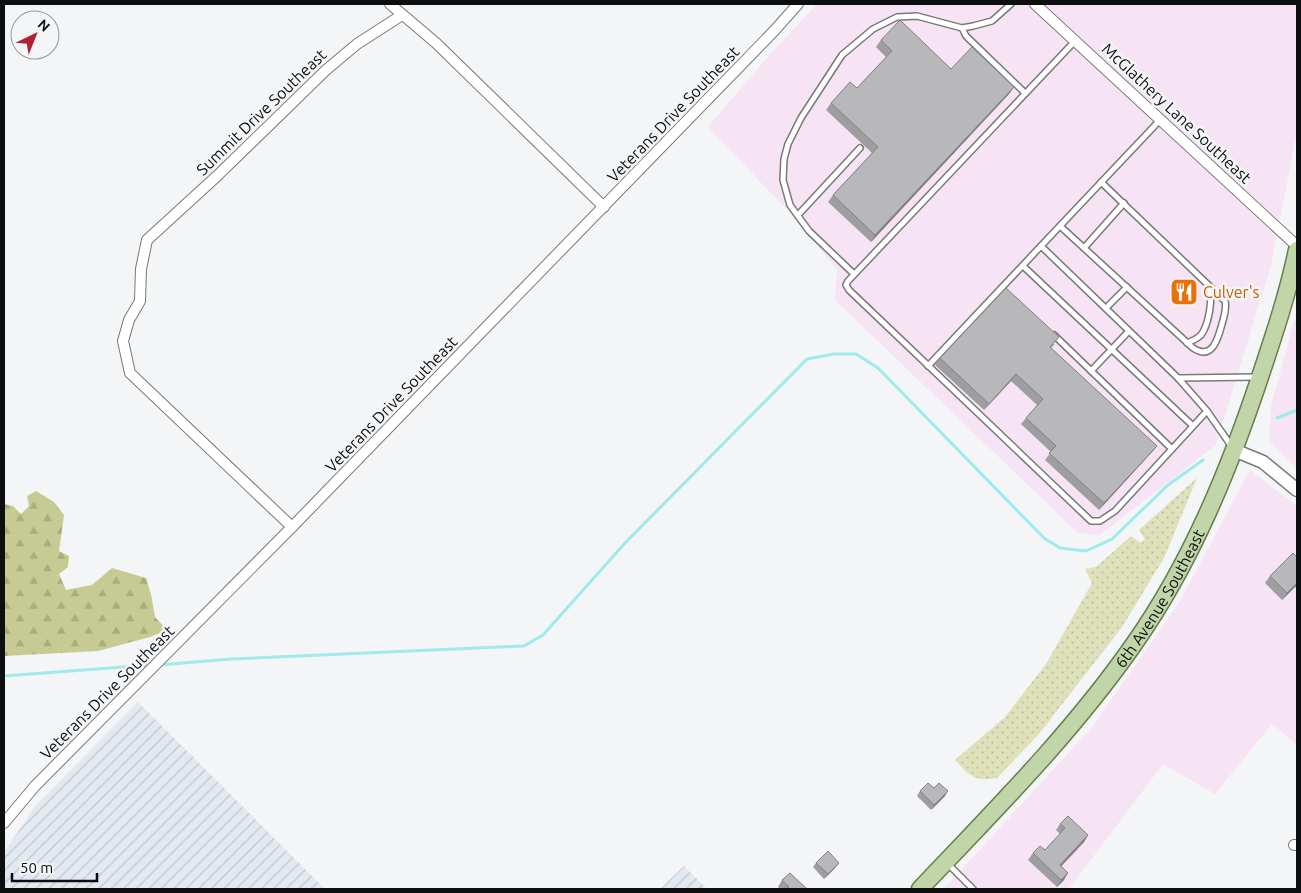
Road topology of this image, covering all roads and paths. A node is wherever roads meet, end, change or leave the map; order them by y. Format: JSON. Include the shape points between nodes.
{"nodes":[{"id":1,"x":390,"y":4,"type":"edge"},
{"id":2,"x":798,"y":4,"type":"edge"},
{"id":3,"x":1011,"y":4,"type":"edge"},
{"id":4,"x":1035,"y":4,"type":"edge"},
{"id":5,"x":402,"y":15,"type":"junction"},
{"id":6,"x":962,"y":28,"type":"junction"},
{"id":7,"x":1076,"y":41,"type":"junction"},
{"id":8,"x":1025,"y":94,"type":"junction"},
{"id":9,"x":1161,"y":119,"type":"junction"},
{"id":10,"x":860,"y":148,"type":"dead end"},
{"id":11,"x":1102,"y":182,"type":"junction"},
{"id":12,"x":1124,"y":203,"type":"junction"},
{"id":13,"x":604,"y":207,"type":"junction"},
{"id":14,"x":798,"y":215,"type":"junction"},
{"id":15,"x":1060,"y":226,"type":"junction"},
{"id":16,"x":1041,"y":246,"type":"junction"},
{"id":17,"x":1297,"y":246,"type":"edge"},
{"id":18,"x":1084,"y":248,"type":"junction"},
{"id":19,"x":1297,"y":250,"type":"edge"},
{"id":20,"x":1023,"y":266,"type":"junction"},
{"id":21,"x":854,"y":274,"type":"junction"},
{"id":22,"x":1208,"y":284,"type":"junction"},
{"id":23,"x":1004,"y":286,"type":"junction"},
{"id":24,"x":1126,"y":287,"type":"junction"},
{"id":25,"x":1011,"y":293,"type":"edge"},
{"id":26,"x":1293,"y":293,"type":"edge"},
{"id":27,"x":1106,"y":308,"type":"junction"},
{"id":28,"x":1129,"y":331,"type":"junction"},
{"id":29,"x":1051,"y":332,"type":"edge"},
{"id":30,"x":1187,"y":342,"type":"junction"},
{"id":31,"x":1112,"y":350,"type":"junction"},
{"id":32,"x":928,"y":366,"type":"junction"},
{"id":33,"x":1091,"y":371,"type":"junction"},
{"id":34,"x":1260,"y":376,"type":"junction"},
{"id":35,"x":1178,"y":378,"type":"junction"},
{"id":36,"x":1206,"y":411,"type":"junction"},
{"id":37,"x":1193,"y":426,"type":"junction"},
{"id":38,"x":1172,"y":449,"type":"junction"},
{"id":39,"x":1234,"y":450,"type":"junction"},
{"id":40,"x":1297,"y":490,"type":"edge"},
{"id":41,"x":292,"y":527,"type":"junction"},
{"id":42,"x":4,"y":823,"type":"edge"},
{"id":43,"x":946,"y":862,"type":"junction"},
{"id":44,"x":920,"y":889,"type":"edge"},
{"id":45,"x":974,"y":889,"type":"edge"}],
"edges":[{"from":1,"to":5,"type":"street"},
{"from":2,"to":13,"type":"street","name":"Veterans Drive Southeast"},
{"from":3,"to":6,"type":"lane","via":[[992,21]]},
{"from":4,"to":7,"type":"street","name":"McGlathery Lane Southeast"},
{"from":5,"to":13,"type":"street","via":[[436,43]]},
{"from":5,"to":41,"type":"street","name":"Summit Drive Southeast","via":[[357,44],[326,70],[147,240],[141,269],[140,301],[129,320],[123,341],[130,373]]},
{"from":6,"to":8,"type":"lane","via":[[966,36]]},
{"from":6,"to":14,"type":"lane","via":[[916,16],[897,17],[873,28],[842,55],[788,144],[783,180],[790,205]]},
{"from":7,"to":8,"type":"lane"},
{"from":7,"to":9,"type":"street","name":"McGlathery Lane Southeast"},
{"from":8,"to":21,"type":"lane"},
{"from":9,"to":11,"type":"lane"},
{"from":9,"to":17,"type":"street","name":"McGlathery Lane Southeast"},
{"from":10,"to":14,"type":"lane"},
{"from":11,"to":12,"type":"lane"},
{"from":11,"to":15,"type":"lane"},
{"from":12,"to":18,"type":"lane"},
{"from":12,"to":22,"type":"lane"},
{"from":13,"to":41,"type":"street","name":"Veterans Drive Southeast"},
{"from":14,"to":21,"type":"lane"},
{"from":15,"to":16,"type":"lane"},
{"from":15,"to":18,"type":"lane"},
{"from":16,"to":20,"type":"lane"},
{"from":16,"to":27,"type":"lane"},
{"from":18,"to":24,"type":"lane"},
{"from":19,"to":26,"type":"main road","name":"6th Avenue Southeast"},
{"from":20,"to":23,"type":"lane"},
{"from":20,"to":31,"type":"lane"},
{"from":21,"to":32,"type":"lane","via":[[846,285],[849,290]]},
{"from":22,"to":30,"type":"lane","via":[[1212,298],[1205,327],[1199,337]]},
{"from":22,"to":30,"type":"lane","via":[[1226,304],[1218,339],[1204,352],[1199,352]]},
{"from":23,"to":25,"type":"lane"},
{"from":23,"to":32,"type":"lane"},
{"from":24,"to":27,"type":"lane"},
{"from":24,"to":30,"type":"lane"},
{"from":26,"to":34,"type":"main road","name":"6th Avenue Southeast"},
{"from":27,"to":28,"type":"lane"},
{"from":28,"to":31,"type":"lane"},
{"from":28,"to":35,"type":"lane"},
{"from":29,"to":33,"type":"lane"},
{"from":31,"to":33,"type":"lane"},
{"from":31,"to":37,"type":"lane"},
{"from":32,"to":38,"type":"lane","via":[[1091,521],[1100,521],[1115,511]]},
{"from":33,"to":38,"type":"lane"},
{"from":34,"to":35,"type":"lane"},
{"from":34,"to":39,"type":"main road","name":"6th Avenue Southeast"},
{"from":35,"to":36,"type":"lane"},
{"from":36,"to":37,"type":"lane"},
{"from":36,"to":39,"type":"lane"},
{"from":37,"to":38,"type":"lane"},
{"from":39,"to":40,"type":"street","via":[[1263,462]]},
{"from":39,"to":43,"type":"main road","name":"6th Avenue Southeast","via":[[1178,573],[1135,643],[1085,709]]},
{"from":41,"to":42,"type":"street","name":"Veterans Drive Southeast","via":[[35,786]]},
{"from":43,"to":44,"type":"main road","name":"6th Avenue Southeast"},
{"from":43,"to":45,"type":"lane"}]}
